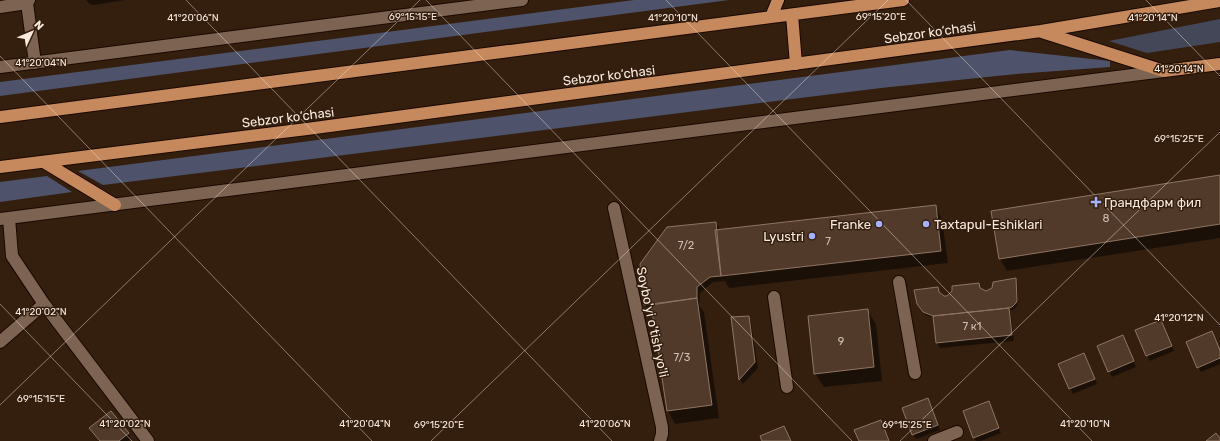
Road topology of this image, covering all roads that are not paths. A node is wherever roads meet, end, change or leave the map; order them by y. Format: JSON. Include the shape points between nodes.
{"nodes":[{"id":1,"x":522,"y":0,"type":"edge"},
{"id":2,"x":778,"y":0,"type":"edge"},
{"id":3,"x":903,"y":0,"type":"edge"},
{"id":4,"x":28,"y":1,"type":"edge"},
{"id":5,"x":1220,"y":1,"type":"edge"},
{"id":6,"x":447,"y":5,"type":"edge"},
{"id":7,"x":0,"y":7,"type":"edge"},
{"id":8,"x":792,"y":15,"type":"junction"},
{"id":9,"x":771,"y":17,"type":"junction"},
{"id":10,"x":1041,"y":31,"type":"junction"},
{"id":11,"x":35,"y":63,"type":"junction"},
{"id":12,"x":796,"y":64,"type":"junction"},
{"id":13,"x":1220,"y":64,"type":"edge"},
{"id":14,"x":0,"y":67,"type":"edge"},
{"id":15,"x":1164,"y":71,"type":"junction"},
{"id":16,"x":0,"y":117,"type":"edge"},
{"id":17,"x":44,"y":162,"type":"junction"},
{"id":18,"x":0,"y":167,"type":"edge"},
{"id":19,"x":115,"y":204,"type":"junction"},
{"id":20,"x":614,"y":208,"type":"dead end"},
{"id":21,"x":4,"y":219,"type":"edge"},
{"id":22,"x":899,"y":282,"type":"dead end"},
{"id":23,"x":774,"y":297,"type":"dead end"},
{"id":24,"x":44,"y":304,"type":"junction"},
{"id":25,"x":0,"y":342,"type":"edge"},
{"id":26,"x":915,"y":373,"type":"dead end"},
{"id":27,"x":787,"y":387,"type":"dead end"},
{"id":28,"x":957,"y":432,"type":"dead end"},
{"id":29,"x":148,"y":441,"type":"edge"},
{"id":30,"x":660,"y":441,"type":"edge"},
{"id":31,"x":934,"y":441,"type":"edge"}],
"edges":[{"from":1,"to":6,"type":"street"},
{"from":2,"to":9,"type":"main road"},
{"from":3,"to":8,"type":"main road"},
{"from":4,"to":7,"type":"street"},
{"from":4,"to":11,"type":"street"},
{"from":5,"to":10,"type":"main road","name":"Sebzor ko‘chasi"},
{"from":6,"to":11,"type":"street"},
{"from":8,"to":9,"type":"main road"},
{"from":8,"to":12,"type":"main road"},
{"from":9,"to":16,"type":"main road"},
{"from":10,"to":12,"type":"main road","name":"Sebzor ko‘chasi"},
{"from":10,"to":15,"type":"main road"},
{"from":11,"to":14,"type":"street"},
{"from":12,"to":17,"type":"main road","name":"Sebzor ko‘chasi"},
{"from":13,"to":15,"type":"main road"},
{"from":15,"to":19,"type":"street"},
{"from":17,"to":18,"type":"main road","name":"Sebzor ko‘chasi"},
{"from":17,"to":19,"type":"main road"},
{"from":19,"to":21,"type":"street"},
{"from":20,"to":30,"type":"street","name":"Soybo'yi o'tish yo'li","via":[[662,427]]},
{"from":21,"to":24,"type":"street","via":[[12,256]]},
{"from":22,"to":26,"type":"street"},
{"from":23,"to":27,"type":"street"},
{"from":24,"to":25,"type":"street"},
{"from":24,"to":29,"type":"street"},
{"from":28,"to":31,"type":"street"}]}
